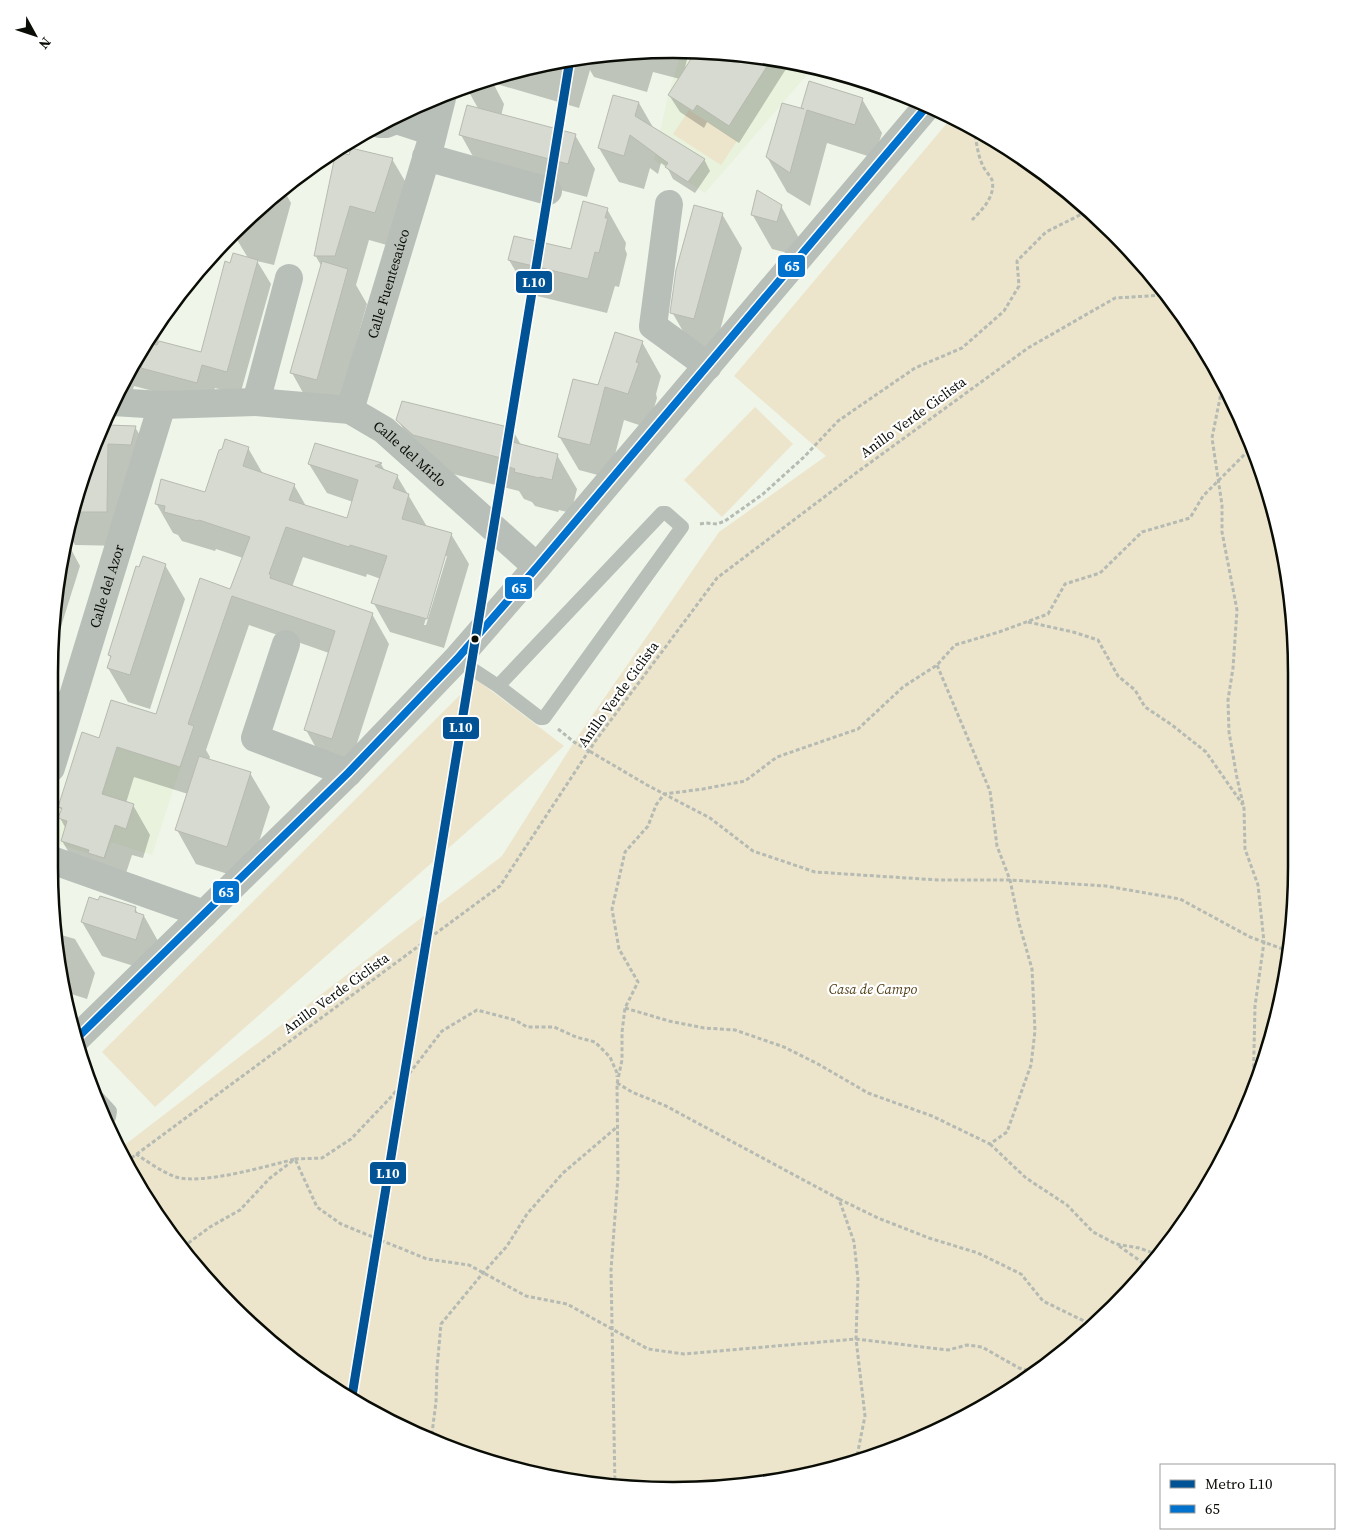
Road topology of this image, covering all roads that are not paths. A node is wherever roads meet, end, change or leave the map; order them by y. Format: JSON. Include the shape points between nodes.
{"nodes":[{"id":1,"x":441,"y":103,"type":"edge"},
{"id":2,"x":919,"y":109,"type":"edge"},
{"id":3,"x":398,"y":122,"type":"edge"},
{"id":4,"x":429,"y":144,"type":"junction"},
{"id":5,"x":548,"y":191,"type":"dead end"},
{"id":6,"x":669,"y":204,"type":"dead end"},
{"id":7,"x":289,"y":278,"type":"dead end"},
{"id":8,"x":708,"y":366,"type":"junction"},
{"id":9,"x":120,"y":402,"type":"edge"},
{"id":10,"x":256,"y":402,"type":"junction"},
{"id":11,"x":162,"y":405,"type":"junction"},
{"id":12,"x":350,"y":410,"type":"junction"},
{"id":13,"x":537,"y":568,"type":"junction"},
{"id":14,"x":286,"y":644,"type":"dead end"},
{"id":15,"x":457,"y":659,"type":"junction"},
{"id":16,"x":498,"y":686,"type":"junction"},
{"id":17,"x":58,"y":745,"type":"edge"},
{"id":18,"x":348,"y":773,"type":"junction"},
{"id":19,"x":58,"y":862,"type":"edge"},
{"id":20,"x":204,"y":914,"type":"junction"},
{"id":21,"x":81,"y":1034,"type":"edge"}],
"edges":[{"from":1,"to":4,"type":"street","name":"Calle Fuentesaúco"},
{"from":2,"to":8,"type":"street"},
{"from":3,"to":4,"type":"street"},
{"from":4,"to":5,"type":"street"},
{"from":4,"to":12,"type":"street","name":"Calle Fuentesaúco"},
{"from":6,"to":8,"type":"street","via":[[653,326]]},
{"from":7,"to":10,"type":"street"},
{"from":8,"to":13,"type":"street"},
{"from":9,"to":11,"type":"street","name":"Calle del Mirlo"},
{"from":10,"to":11,"type":"street","name":"Calle del Mirlo"},
{"from":10,"to":12,"type":"street","name":"Calle del Mirlo"},
{"from":11,"to":17,"type":"street","name":"Calle del Azor"},
{"from":12,"to":13,"type":"street","name":"Calle del Mirlo","via":[[384,430]]},
{"from":13,"to":15,"type":"street"},
{"from":14,"to":18,"type":"street","via":[[255,738]]},
{"from":15,"to":16,"type":"lane"},
{"from":15,"to":18,"type":"street"},
{"from":16,"to":16,"type":"lane","via":[[662,513],[666,512],[681,525],[682,529],[544,718]]},
{"from":18,"to":20,"type":"street"},
{"from":19,"to":20,"type":"street"},
{"from":20,"to":21,"type":"street"}]}
